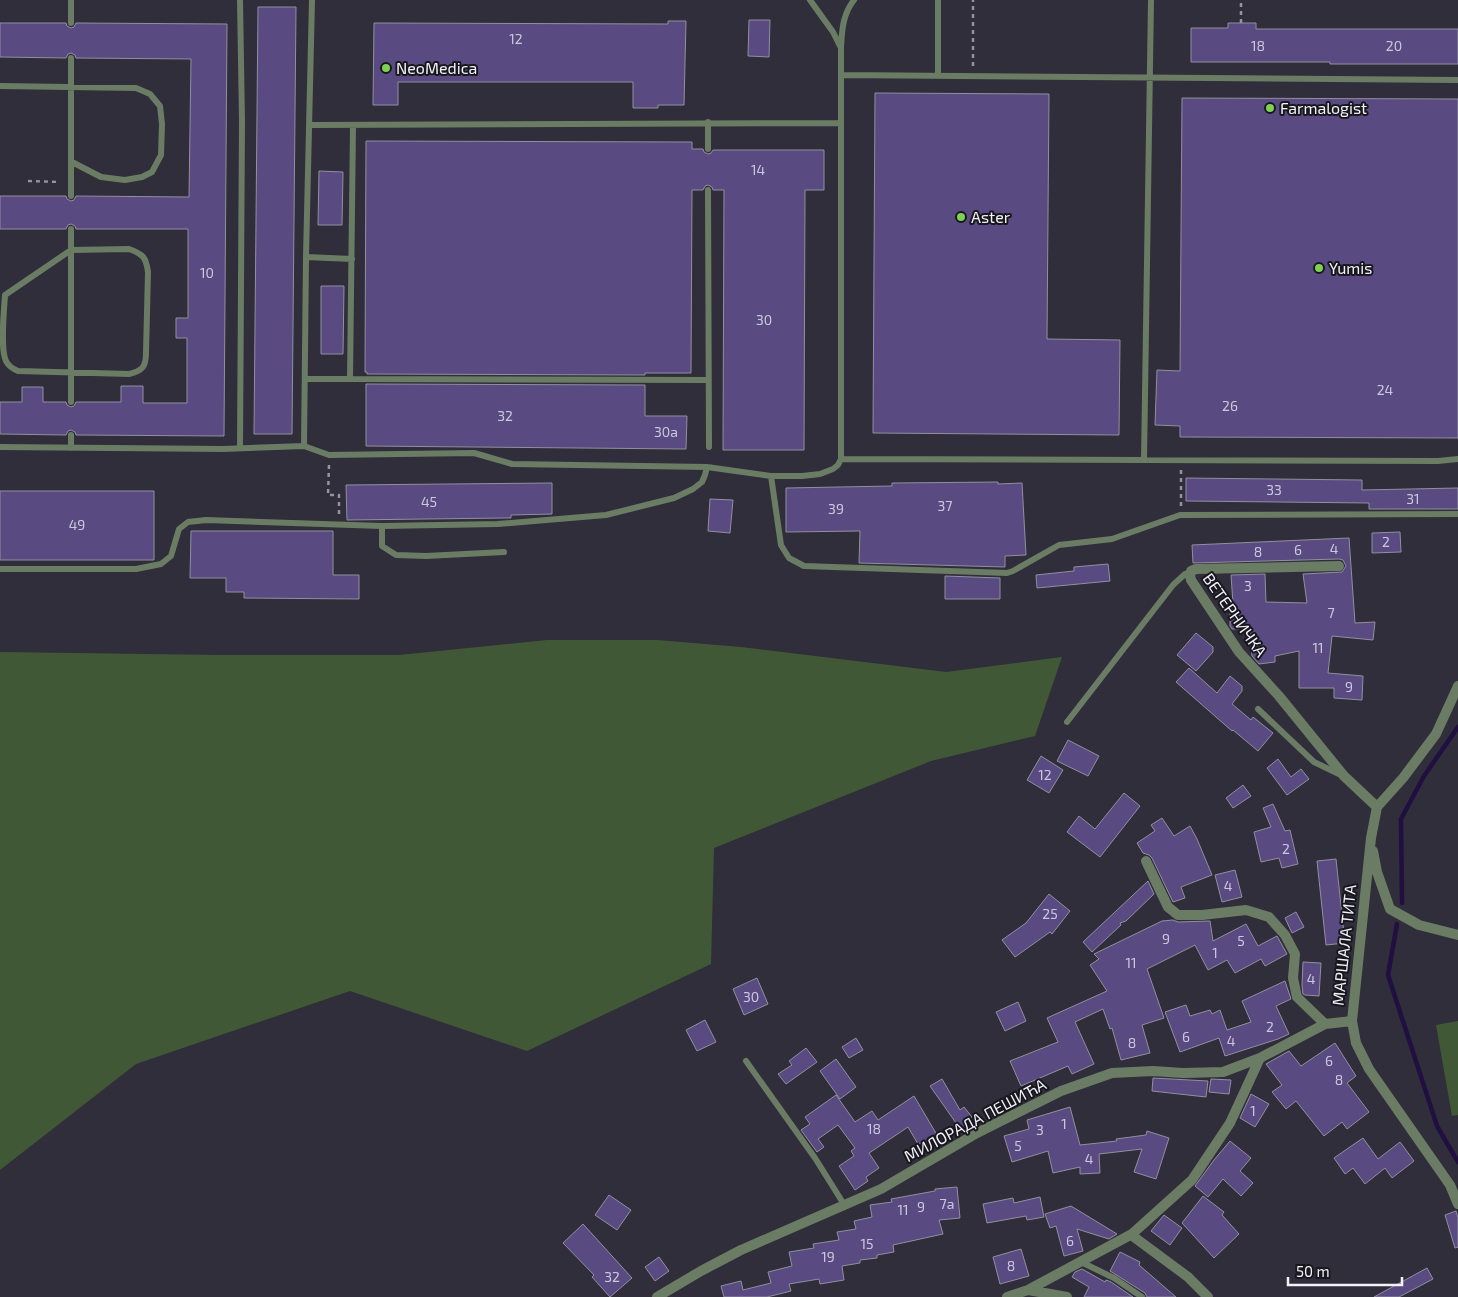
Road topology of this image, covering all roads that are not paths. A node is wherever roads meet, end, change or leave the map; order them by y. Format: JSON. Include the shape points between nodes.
{"nodes":[{"id":1,"x":71,"y":0,"type":"edge"},
{"id":2,"x":240,"y":0,"type":"edge"},
{"id":3,"x":312,"y":0,"type":"edge"},
{"id":4,"x":810,"y":0,"type":"edge"},
{"id":5,"x":854,"y":0,"type":"edge"},
{"id":6,"x":938,"y":0,"type":"edge"},
{"id":7,"x":1151,"y":0,"type":"edge"},
{"id":8,"x":71,"y":23,"type":"dead end"},
{"id":9,"x":840,"y":48,"type":"junction"},
{"id":10,"x":71,"y":58,"type":"dead end"},
{"id":11,"x":841,"y":75,"type":"junction"},
{"id":12,"x":938,"y":76,"type":"junction"},
{"id":13,"x":1150,"y":78,"type":"junction"},
{"id":14,"x":1458,"y":80,"type":"edge"},
{"id":15,"x":0,"y":86,"type":"edge"},
{"id":16,"x":71,"y":87,"type":"junction"},
{"id":17,"x":708,"y":122,"type":"junction"},
{"id":18,"x":841,"y":122,"type":"junction"},
{"id":19,"x":310,"y":125,"type":"junction"},
{"id":20,"x":353,"y":125,"type":"junction"},
{"id":21,"x":708,"y":150,"type":"dead end"},
{"id":22,"x":72,"y":162,"type":"junction"},
{"id":23,"x":708,"y":190,"type":"dead end"},
{"id":24,"x":71,"y":196,"type":"dead end"},
{"id":25,"x":71,"y":229,"type":"dead end"},
{"id":26,"x":71,"y":250,"type":"junction"},
{"id":27,"x":306,"y":257,"type":"junction"},
{"id":28,"x":352,"y":259,"type":"junction"},
{"id":29,"x":71,"y":372,"type":"junction"},
{"id":30,"x":305,"y":379,"type":"junction"},
{"id":31,"x":350,"y":380,"type":"junction"},
{"id":32,"x":708,"y":380,"type":"junction"},
{"id":33,"x":71,"y":402,"type":"dead end"},
{"id":34,"x":71,"y":435,"type":"dead end"},
{"id":35,"x":304,"y":446,"type":"junction"},
{"id":36,"x":0,"y":447,"type":"edge"},
{"id":37,"x":709,"y":447,"type":"dead end"},
{"id":38,"x":71,"y":448,"type":"junction"},
{"id":39,"x":240,"y":448,"type":"junction"},
{"id":40,"x":841,"y":459,"type":"junction"},
{"id":41,"x":1458,"y":459,"type":"edge"},
{"id":42,"x":1144,"y":460,"type":"junction"},
{"id":43,"x":707,"y":467,"type":"junction"},
{"id":44,"x":771,"y":476,"type":"junction"},
{"id":45,"x":1458,"y":514,"type":"edge"},
{"id":46,"x":382,"y":526,"type":"junction"},
{"id":47,"x":504,"y":552,"type":"dead end"},
{"id":48,"x":1339,"y":566,"type":"dead end"},
{"id":49,"x":0,"y":569,"type":"edge"},
{"id":50,"x":1190,"y":572,"type":"junction"},
{"id":51,"x":1458,"y":686,"type":"edge"},
{"id":52,"x":1258,"y":710,"type":"dead end"},
{"id":53,"x":1067,"y":722,"type":"dead end"},
{"id":54,"x":1344,"y":776,"type":"junction"},
{"id":55,"x":1377,"y":807,"type":"junction"},
{"id":56,"x":1371,"y":838,"type":"junction"},
{"id":57,"x":1146,"y":861,"type":"dead end"},
{"id":58,"x":1458,"y":935,"type":"edge"},
{"id":59,"x":1352,"y":1020,"type":"junction"},
{"id":60,"x":1325,"y":1024,"type":"junction"},
{"id":61,"x":1260,"y":1058,"type":"junction"},
{"id":62,"x":746,"y":1061,"type":"dead end"},
{"id":63,"x":1458,"y":1203,"type":"edge"},
{"id":64,"x":845,"y":1206,"type":"junction"},
{"id":65,"x":1132,"y":1234,"type":"junction"},
{"id":66,"x":1081,"y":1262,"type":"junction"},
{"id":67,"x":1028,"y":1290,"type":"junction"},
{"id":68,"x":657,"y":1297,"type":"edge"},
{"id":69,"x":1007,"y":1297,"type":"edge"},
{"id":70,"x":1067,"y":1297,"type":"edge"},
{"id":71,"x":1142,"y":1297,"type":"edge"},
{"id":72,"x":1208,"y":1297,"type":"edge"}],
"edges":[{"from":1,"to":8,"type":"lane"},
{"from":2,"to":39,"type":"lane"},
{"from":3,"to":19,"type":"lane"},
{"from":4,"to":9,"type":"lane","via":[[833,32]]},
{"from":5,"to":9,"type":"lane","via":[[842,23]]},
{"from":6,"to":12,"type":"lane"},
{"from":7,"to":13,"type":"lane"},
{"from":9,"to":11,"type":"lane"},
{"from":10,"to":16,"type":"lane"},
{"from":11,"to":12,"type":"lane"},
{"from":11,"to":18,"type":"lane"},
{"from":12,"to":13,"type":"lane"},
{"from":13,"to":14,"type":"lane"},
{"from":13,"to":42,"type":"lane"},
{"from":15,"to":16,"type":"lane"},
{"from":16,"to":22,"type":"lane"},
{"from":16,"to":22,"type":"lane","via":[[136,88],[150,94],[160,106],[162,124],[161,156],[152,172],[142,177],[125,180],[101,177]]},
{"from":17,"to":18,"type":"lane"},
{"from":17,"to":20,"type":"lane"},
{"from":17,"to":21,"type":"lane"},
{"from":18,"to":40,"type":"lane"},
{"from":19,"to":20,"type":"lane"},
{"from":19,"to":27,"type":"lane"},
{"from":20,"to":28,"type":"lane"},
{"from":22,"to":24,"type":"lane"},
{"from":23,"to":32,"type":"lane"},
{"from":25,"to":26,"type":"lane"},
{"from":26,"to":29,"type":"lane"},
{"from":26,"to":29,"type":"lane","via":[[5,295],[2,349],[6,362],[18,372]]},
{"from":26,"to":29,"type":"lane","via":[[129,249],[141,253],[147,262],[148,272],[146,360],[143,367],[129,374]]},
{"from":27,"to":28,"type":"lane"},
{"from":27,"to":30,"type":"lane"},
{"from":28,"to":31,"type":"lane"},
{"from":29,"to":33,"type":"lane"},
{"from":30,"to":31,"type":"lane"},
{"from":30,"to":35,"type":"lane"},
{"from":31,"to":32,"type":"lane"},
{"from":32,"to":37,"type":"lane"},
{"from":34,"to":38,"type":"lane"},
{"from":35,"to":39,"type":"lane"},
{"from":35,"to":43,"type":"lane","via":[[329,455],[474,453],[512,464]]},
{"from":36,"to":38,"type":"lane"},
{"from":38,"to":39,"type":"lane"},
{"from":40,"to":42,"type":"lane"},
{"from":40,"to":44,"type":"lane","via":[[833,469],[820,474]]},
{"from":41,"to":42,"type":"lane"},
{"from":43,"to":44,"type":"lane"},
{"from":43,"to":46,"type":"lane","via":[[702,482],[694,489],[674,498],[606,515],[498,524]]},
{"from":44,"to":45,"type":"lane","via":[[781,546],[789,558],[804,566],[1007,573],[1059,545],[1112,539],[1180,515]]},
{"from":46,"to":47,"type":"lane","via":[[382,546],[396,555]]},
{"from":46,"to":49,"type":"lane","via":[[188,522],[179,529],[171,556],[161,564],[136,569]]},
{"from":48,"to":50,"type":"street","name":"ВЕТЕРНИЧКА","via":[[1196,569]]},
{"from":50,"to":53,"type":"lane","via":[[1173,585]]},
{"from":50,"to":54,"type":"street","name":"ВЕТЕРНИЧКА","via":[[1191,580],[1239,652]]},
{"from":51,"to":55,"type":"street","via":[[1436,734]]},
{"from":52,"to":54,"type":"lane","via":[[1314,762]]},
{"from":54,"to":55,"type":"street","name":"ВЕТЕРНИЧКА"},
{"from":55,"to":56,"type":"street","name":"МАРШАЛА ТИТА"},
{"from":56,"to":58,"type":"street","via":[[1377,872],[1390,909],[1419,925]]},
{"from":56,"to":59,"type":"street","name":"МАРШАЛА ТИТА"},
{"from":57,"to":60,"type":"street","via":[[1168,907],[1178,915],[1246,910],[1269,917],[1285,935],[1295,954],[1293,978],[1297,997]]},
{"from":59,"to":60,"type":"street","name":"МИЛОРАДА ПЕШИЋА"},
{"from":59,"to":63,"type":"street","name":"МАРШАЛА ТИТА","via":[[1356,1043],[1368,1069],[1450,1185]]},
{"from":60,"to":61,"type":"street","name":"МИЛОРАДА ПЕШИЋА"},
{"from":61,"to":64,"type":"street","name":"МИЛОРАДА ПЕШИЋА","via":[[1223,1072],[1112,1073],[1061,1091]]},
{"from":61,"to":65,"type":"street","via":[[1230,1123],[1192,1180]]},
{"from":62,"to":64,"type":"lane"},
{"from":64,"to":68,"type":"street","name":"МИЛОРАДА ПЕШИЋА","via":[[741,1250]]},
{"from":65,"to":66,"type":"street"},
{"from":65,"to":72,"type":"street","via":[[1188,1277]]},
{"from":66,"to":67,"type":"street"},
{"from":66,"to":71,"type":"lane","via":[[1114,1278]]},
{"from":67,"to":69,"type":"street"},
{"from":67,"to":70,"type":"street"}]}
